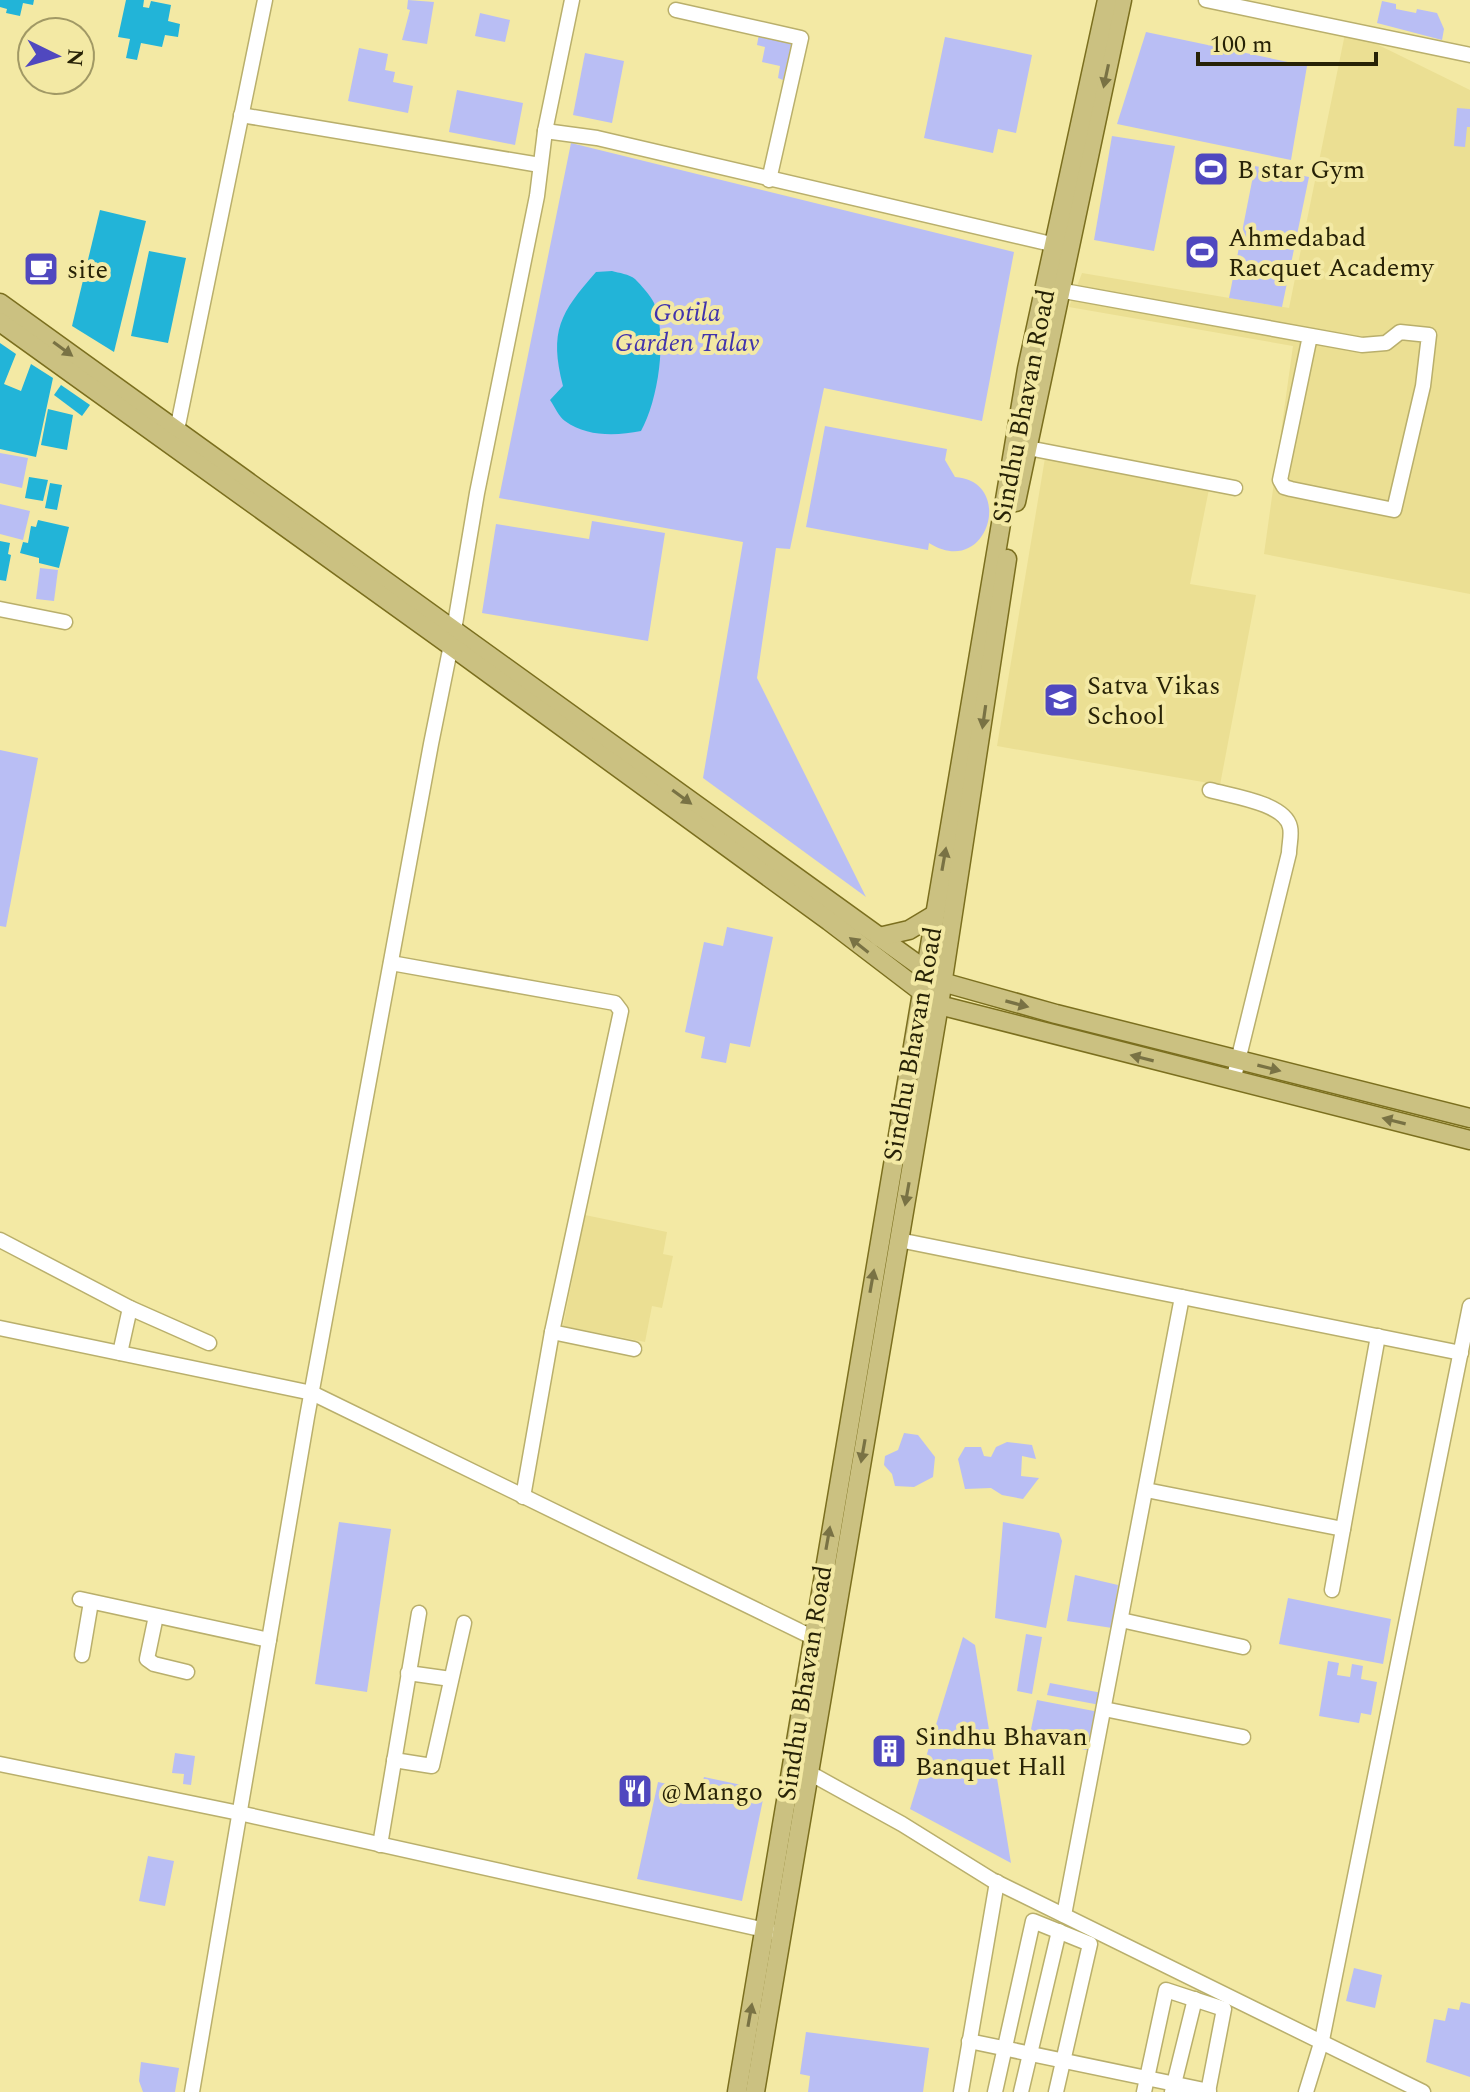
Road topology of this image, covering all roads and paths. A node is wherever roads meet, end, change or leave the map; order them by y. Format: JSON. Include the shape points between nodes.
{"nodes":[{"id":1,"x":265,"y":0,"type":"edge"},
{"id":2,"x":572,"y":0,"type":"edge"},
{"id":3,"x":1107,"y":0,"type":"edge"},
{"id":4,"x":1122,"y":0,"type":"edge"},
{"id":5,"x":1206,"y":0,"type":"edge"},
{"id":6,"x":676,"y":10,"type":"dead end"},
{"id":7,"x":1470,"y":55,"type":"edge"},
{"id":8,"x":241,"y":115,"type":"junction"},
{"id":9,"x":545,"y":131,"type":"junction"},
{"id":10,"x":540,"y":165,"type":"junction"},
{"id":11,"x":769,"y":180,"type":"junction"},
{"id":12,"x":1061,"y":247,"type":"junction"},
{"id":13,"x":1052,"y":289,"type":"junction"},
{"id":14,"x":0,"y":303,"type":"edge"},
{"id":15,"x":0,"y":322,"type":"edge"},
{"id":16,"x":1310,"y":336,"type":"junction"},
{"id":17,"x":177,"y":430,"type":"junction"},
{"id":18,"x":1028,"y":448,"type":"junction"},
{"id":19,"x":1235,"y":488,"type":"dead end"},
{"id":20,"x":0,"y":609,"type":"edge"},
{"id":21,"x":65,"y":622,"type":"dead end"},
{"id":22,"x":453,"y":638,"type":"junction"},
{"id":23,"x":1210,"y":790,"type":"dead end"},
{"id":24,"x":934,"y":915,"type":"junction"},
{"id":25,"x":879,"y":937,"type":"junction"},
{"id":26,"x":391,"y":963,"type":"junction"},
{"id":27,"x":924,"y":971,"type":"junction"},
{"id":28,"x":942,"y":982,"type":"junction"},
{"id":29,"x":921,"y":992,"type":"junction"},
{"id":30,"x":939,"y":1005,"type":"junction"},
{"id":31,"x":1238,"y":1060,"type":"junction"},
{"id":32,"x":1233,"y":1081,"type":"junction"},
{"id":33,"x":1470,"y":1118,"type":"edge"},
{"id":34,"x":1470,"y":1140,"type":"edge"},
{"id":35,"x":0,"y":1240,"type":"edge"},
{"id":36,"x":899,"y":1240,"type":"junction"},
{"id":37,"x":1182,"y":1297,"type":"junction"},
{"id":38,"x":1470,"y":1306,"type":"edge"},
{"id":39,"x":130,"y":1308,"type":"junction"},
{"id":40,"x":0,"y":1328,"type":"edge"},
{"id":41,"x":552,"y":1332,"type":"junction"},
{"id":42,"x":1378,"y":1336,"type":"junction"},
{"id":43,"x":209,"y":1343,"type":"dead end"},
{"id":44,"x":634,"y":1349,"type":"dead end"},
{"id":45,"x":120,"y":1353,"type":"junction"},
{"id":46,"x":1461,"y":1353,"type":"junction"},
{"id":47,"x":312,"y":1393,"type":"junction"},
{"id":48,"x":1146,"y":1490,"type":"junction"},
{"id":49,"x":523,"y":1497,"type":"junction"},
{"id":50,"x":1343,"y":1529,"type":"junction"},
{"id":51,"x":1332,"y":1590,"type":"dead end"},
{"id":52,"x":419,"y":1613,"type":"dead end"},
{"id":53,"x":156,"y":1616,"type":"junction"},
{"id":54,"x":1121,"y":1620,"type":"junction"},
{"id":55,"x":464,"y":1623,"type":"dead end"},
{"id":56,"x":812,"y":1637,"type":"junction"},
{"id":57,"x":269,"y":1640,"type":"junction"},
{"id":58,"x":831,"y":1640,"type":"junction"},
{"id":59,"x":1243,"y":1647,"type":"dead end"},
{"id":60,"x":82,"y":1655,"type":"dead end"},
{"id":61,"x":187,"y":1672,"type":"dead end"},
{"id":62,"x":408,"y":1673,"type":"junction"},
{"id":63,"x":451,"y":1679,"type":"junction"},
{"id":64,"x":1104,"y":1709,"type":"junction"},
{"id":65,"x":1243,"y":1737,"type":"dead end"},
{"id":66,"x":394,"y":1760,"type":"junction"},
{"id":67,"x":0,"y":1764,"type":"edge"},
{"id":68,"x":790,"y":1770,"type":"junction"},
{"id":69,"x":809,"y":1774,"type":"junction"},
{"id":70,"x":239,"y":1813,"type":"junction"},
{"id":71,"x":380,"y":1845,"type":"junction"},
{"id":72,"x":997,"y":1882,"type":"junction"},
{"id":73,"x":1064,"y":1915,"type":"junction"},
{"id":74,"x":1059,"y":1931,"type":"junction"},
{"id":75,"x":773,"y":1932,"type":"junction"},
{"id":76,"x":1170,"y":1966,"type":"junction"},
{"id":77,"x":1166,"y":1990,"type":"junction"},
{"id":78,"x":1195,"y":1999,"type":"junction"},
{"id":79,"x":1322,"y":2040,"type":"junction"},
{"id":80,"x":969,"y":2041,"type":"junction"},
{"id":81,"x":1004,"y":2049,"type":"junction"},
{"id":82,"x":1029,"y":2054,"type":"junction"},
{"id":83,"x":1063,"y":2061,"type":"junction"},
{"id":84,"x":1146,"y":2085,"type":"edge"},
{"id":85,"x":1173,"y":2088,"type":"edge"},
{"id":86,"x":192,"y":2092,"type":"edge"},
{"id":87,"x":737,"y":2092,"type":"edge"},
{"id":88,"x":755,"y":2092,"type":"edge"},
{"id":89,"x":961,"y":2092,"type":"edge"},
{"id":90,"x":995,"y":2092,"type":"edge"},
{"id":91,"x":1021,"y":2092,"type":"edge"},
{"id":92,"x":1056,"y":2092,"type":"edge"},
{"id":93,"x":1208,"y":2092,"type":"edge"},
{"id":94,"x":1306,"y":2092,"type":"edge"},
{"id":95,"x":1423,"y":2092,"type":"edge"}],
"edges":[{"from":1,"to":8,"type":"street"},
{"from":2,"to":9,"type":"street"},
{"from":3,"to":12,"type":"main road","name":"Sindhu Bhavan Road"},
{"from":4,"to":12,"type":"main road","name":"Sindhu Bhavan Road","one_way":true},
{"from":5,"to":7,"type":"street"},
{"from":6,"to":11,"type":"street","via":[[801,38]]},
{"from":8,"to":10,"type":"street"},
{"from":8,"to":17,"type":"street"},
{"from":9,"to":10,"type":"street"},
{"from":9,"to":11,"type":"street","via":[[597,138]]},
{"from":10,"to":22,"type":"street"},
{"from":11,"to":12,"type":"street"},
{"from":12,"to":13,"type":"main road","name":"Sindhu Bhavan Road"},
{"from":13,"to":16,"type":"street"},
{"from":13,"to":18,"type":"main road","name":"Sindhu Bhavan Road"},
{"from":24,"to":13,"type":"main road","name":"Sindhu Bhavan Road","one_way":true,"via":[[1027,369]]},
{"from":14,"to":17,"type":"main road","one_way":true},
{"from":15,"to":22,"type":"main road"},
{"from":16,"to":16,"type":"street","via":[[1280,480],[1291,489],[1394,510],[1423,386],[1429,335],[1400,332],[1386,343],[1362,345]]},
{"from":17,"to":22,"type":"main road"},
{"from":18,"to":19,"type":"street"},
{"from":18,"to":28,"type":"main road","name":"Sindhu Bhavan Road","one_way":true},
{"from":20,"to":21,"type":"street"},
{"from":22,"to":25,"type":"main road","one_way":true},
{"from":22,"to":26,"type":"street"},
{"from":29,"to":22,"type":"main road","one_way":true},
{"from":23,"to":31,"type":"street","via":[[1275,808],[1290,828],[1289,853]]},
{"from":24,"to":25,"type":"main road","via":[[909,930]]},
{"from":24,"to":27,"type":"main road","name":"Sindhu Bhavan Road"},
{"from":25,"to":27,"type":"main road"},
{"from":26,"to":41,"type":"street","via":[[615,1003],[621,1011]]},
{"from":26,"to":47,"type":"street"},
{"from":27,"to":28,"type":"main road"},
{"from":27,"to":29,"type":"main road","name":"Sindhu Bhavan Road"},
{"from":28,"to":30,"type":"main road","name":"Sindhu Bhavan Road"},
{"from":28,"to":31,"type":"main road","one_way":true},
{"from":29,"to":30,"type":"main road"},
{"from":56,"to":29,"type":"main road","name":"Sindhu Bhavan Road","one_way":true},
{"from":32,"to":30,"type":"main road","one_way":true},
{"from":30,"to":36,"type":"main road","name":"Sindhu Bhavan Road","one_way":true},
{"from":31,"to":32,"type":"street"},
{"from":31,"to":33,"type":"main road","one_way":true},
{"from":34,"to":32,"type":"main road","one_way":true},
{"from":35,"to":39,"type":"street"},
{"from":36,"to":37,"type":"street"},
{"from":36,"to":58,"type":"main road","name":"Sindhu Bhavan Road","one_way":true},
{"from":37,"to":42,"type":"street"},
{"from":37,"to":48,"type":"street"},
{"from":38,"to":46,"type":"street"},
{"from":39,"to":43,"type":"street"},
{"from":39,"to":45,"type":"street"},
{"from":40,"to":45,"type":"street"},
{"from":41,"to":44,"type":"street"},
{"from":41,"to":49,"type":"street"},
{"from":42,"to":46,"type":"street"},
{"from":42,"to":50,"type":"street"},
{"from":45,"to":47,"type":"street"},
{"from":46,"to":79,"type":"street"},
{"from":47,"to":49,"type":"street"},
{"from":47,"to":57,"type":"street"},
{"from":48,"to":50,"type":"street"},
{"from":48,"to":54,"type":"street"},
{"from":49,"to":56,"type":"street"},
{"from":50,"to":51,"type":"street"},
{"from":52,"to":62,"type":"street"},
{"from":53,"to":57,"type":"street"},
{"from":53,"to":60,"type":"street","via":[[86,1600]]},
{"from":53,"to":61,"type":"street","via":[[147,1659]]},
{"from":54,"to":59,"type":"street"},
{"from":54,"to":64,"type":"street"},
{"from":55,"to":63,"type":"street"},
{"from":56,"to":58,"type":"street"},
{"from":56,"to":68,"type":"main road","name":"Sindhu Bhavan Road"},
{"from":57,"to":70,"type":"street"},
{"from":58,"to":69,"type":"main road","name":"Sindhu Bhavan Road"},
{"from":62,"to":63,"type":"street"},
{"from":62,"to":66,"type":"street"},
{"from":63,"to":66,"type":"street","via":[[432,1766]]},
{"from":64,"to":65,"type":"street"},
{"from":64,"to":73,"type":"street"},
{"from":66,"to":71,"type":"street"},
{"from":67,"to":70,"type":"street"},
{"from":68,"to":69,"type":"street"},
{"from":68,"to":75,"type":"main road","name":"Sindhu Bhavan Road"},
{"from":69,"to":72,"type":"street"},
{"from":69,"to":75,"type":"main road","name":"Sindhu Bhavan Road"},
{"from":70,"to":71,"type":"street"},
{"from":70,"to":86,"type":"street"},
{"from":71,"to":75,"type":"street"},
{"from":72,"to":73,"type":"street"},
{"from":72,"to":80,"type":"street"},
{"from":73,"to":76,"type":"street"},
{"from":74,"to":81,"type":"street","via":[[1033,1921]]},
{"from":74,"to":82,"type":"street"},
{"from":74,"to":83,"type":"street","via":[[1090,1944]]},
{"from":87,"to":75,"type":"main road","name":"Sindhu Bhavan Road","one_way":true},
{"from":75,"to":88,"type":"main road","name":"Sindhu Bhavan Road"},
{"from":76,"to":77,"type":"street"},
{"from":76,"to":79,"type":"street"},
{"from":77,"to":78,"type":"street"},
{"from":77,"to":84,"type":"street"},
{"from":78,"to":85,"type":"street"},
{"from":78,"to":93,"type":"street","via":[[1224,2009]]},
{"from":79,"to":94,"type":"street"},
{"from":79,"to":95,"type":"street"},
{"from":80,"to":81,"type":"street"},
{"from":80,"to":89,"type":"street"},
{"from":81,"to":82,"type":"street"},
{"from":81,"to":90,"type":"street"},
{"from":82,"to":83,"type":"street"},
{"from":82,"to":91,"type":"street"},
{"from":83,"to":84,"type":"street"},
{"from":83,"to":92,"type":"street"},
{"from":84,"to":85,"type":"street"},
{"from":85,"to":93,"type":"street"}]}
